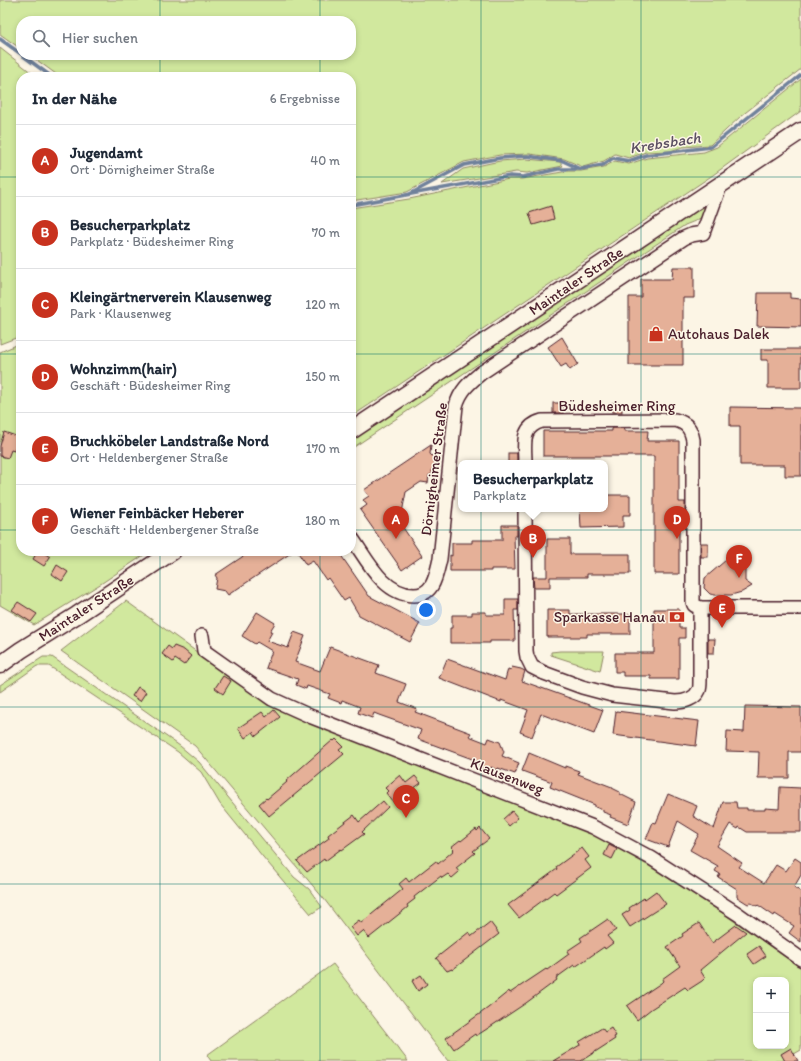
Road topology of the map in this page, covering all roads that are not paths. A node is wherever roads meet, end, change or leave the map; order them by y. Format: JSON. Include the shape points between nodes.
{"nodes":[{"id":1,"x":801,"y":131,"type":"edge"},
{"id":2,"x":720,"y":186,"type":"junction"},
{"id":3,"x":356,"y":427,"type":"edge"},
{"id":4,"x":525,"y":460,"type":"edge"},
{"id":5,"x":525,"y":512,"type":"edge"},
{"id":6,"x":356,"y":544,"type":"edge"},
{"id":7,"x":166,"y":556,"type":"edge"},
{"id":8,"x":700,"y":608,"type":"junction"},
{"id":9,"x":801,"y":608,"type":"edge"},
{"id":10,"x":202,"y":636,"type":"dead end"},
{"id":11,"x":0,"y":665,"type":"edge"},
{"id":12,"x":801,"y":959,"type":"edge"}],
"edges":[{"from":1,"to":2,"type":"main road","name":"Maintaler Straße"},
{"from":2,"to":3,"type":"main road","name":"Maintaler Straße"},
{"from":2,"to":6,"type":"street","name":"Dörnigheimer Straße","via":[[703,233],[684,238],[482,373],[462,390],[456,406],[440,559],[434,582],[427,592],[408,595],[386,585]]},
{"from":4,"to":8,"type":"street","name":"Büdesheimer Ring","via":[[525,436],[532,426],[542,422],[675,420],[688,426],[693,440],[693,602]]},
{"from":5,"to":8,"type":"street","name":"Büdesheimer Ring","via":[[526,651],[529,662],[536,669],[582,687],[612,695],[685,701],[699,691]]},
{"from":7,"to":11,"type":"main road","name":"Maintaler Straße"},
{"from":8,"to":9,"type":"street"},
{"from":10,"to":12,"type":"street","name":"Klausenweg","via":[[204,651],[278,702],[593,827],[651,858],[738,914]]}]}
